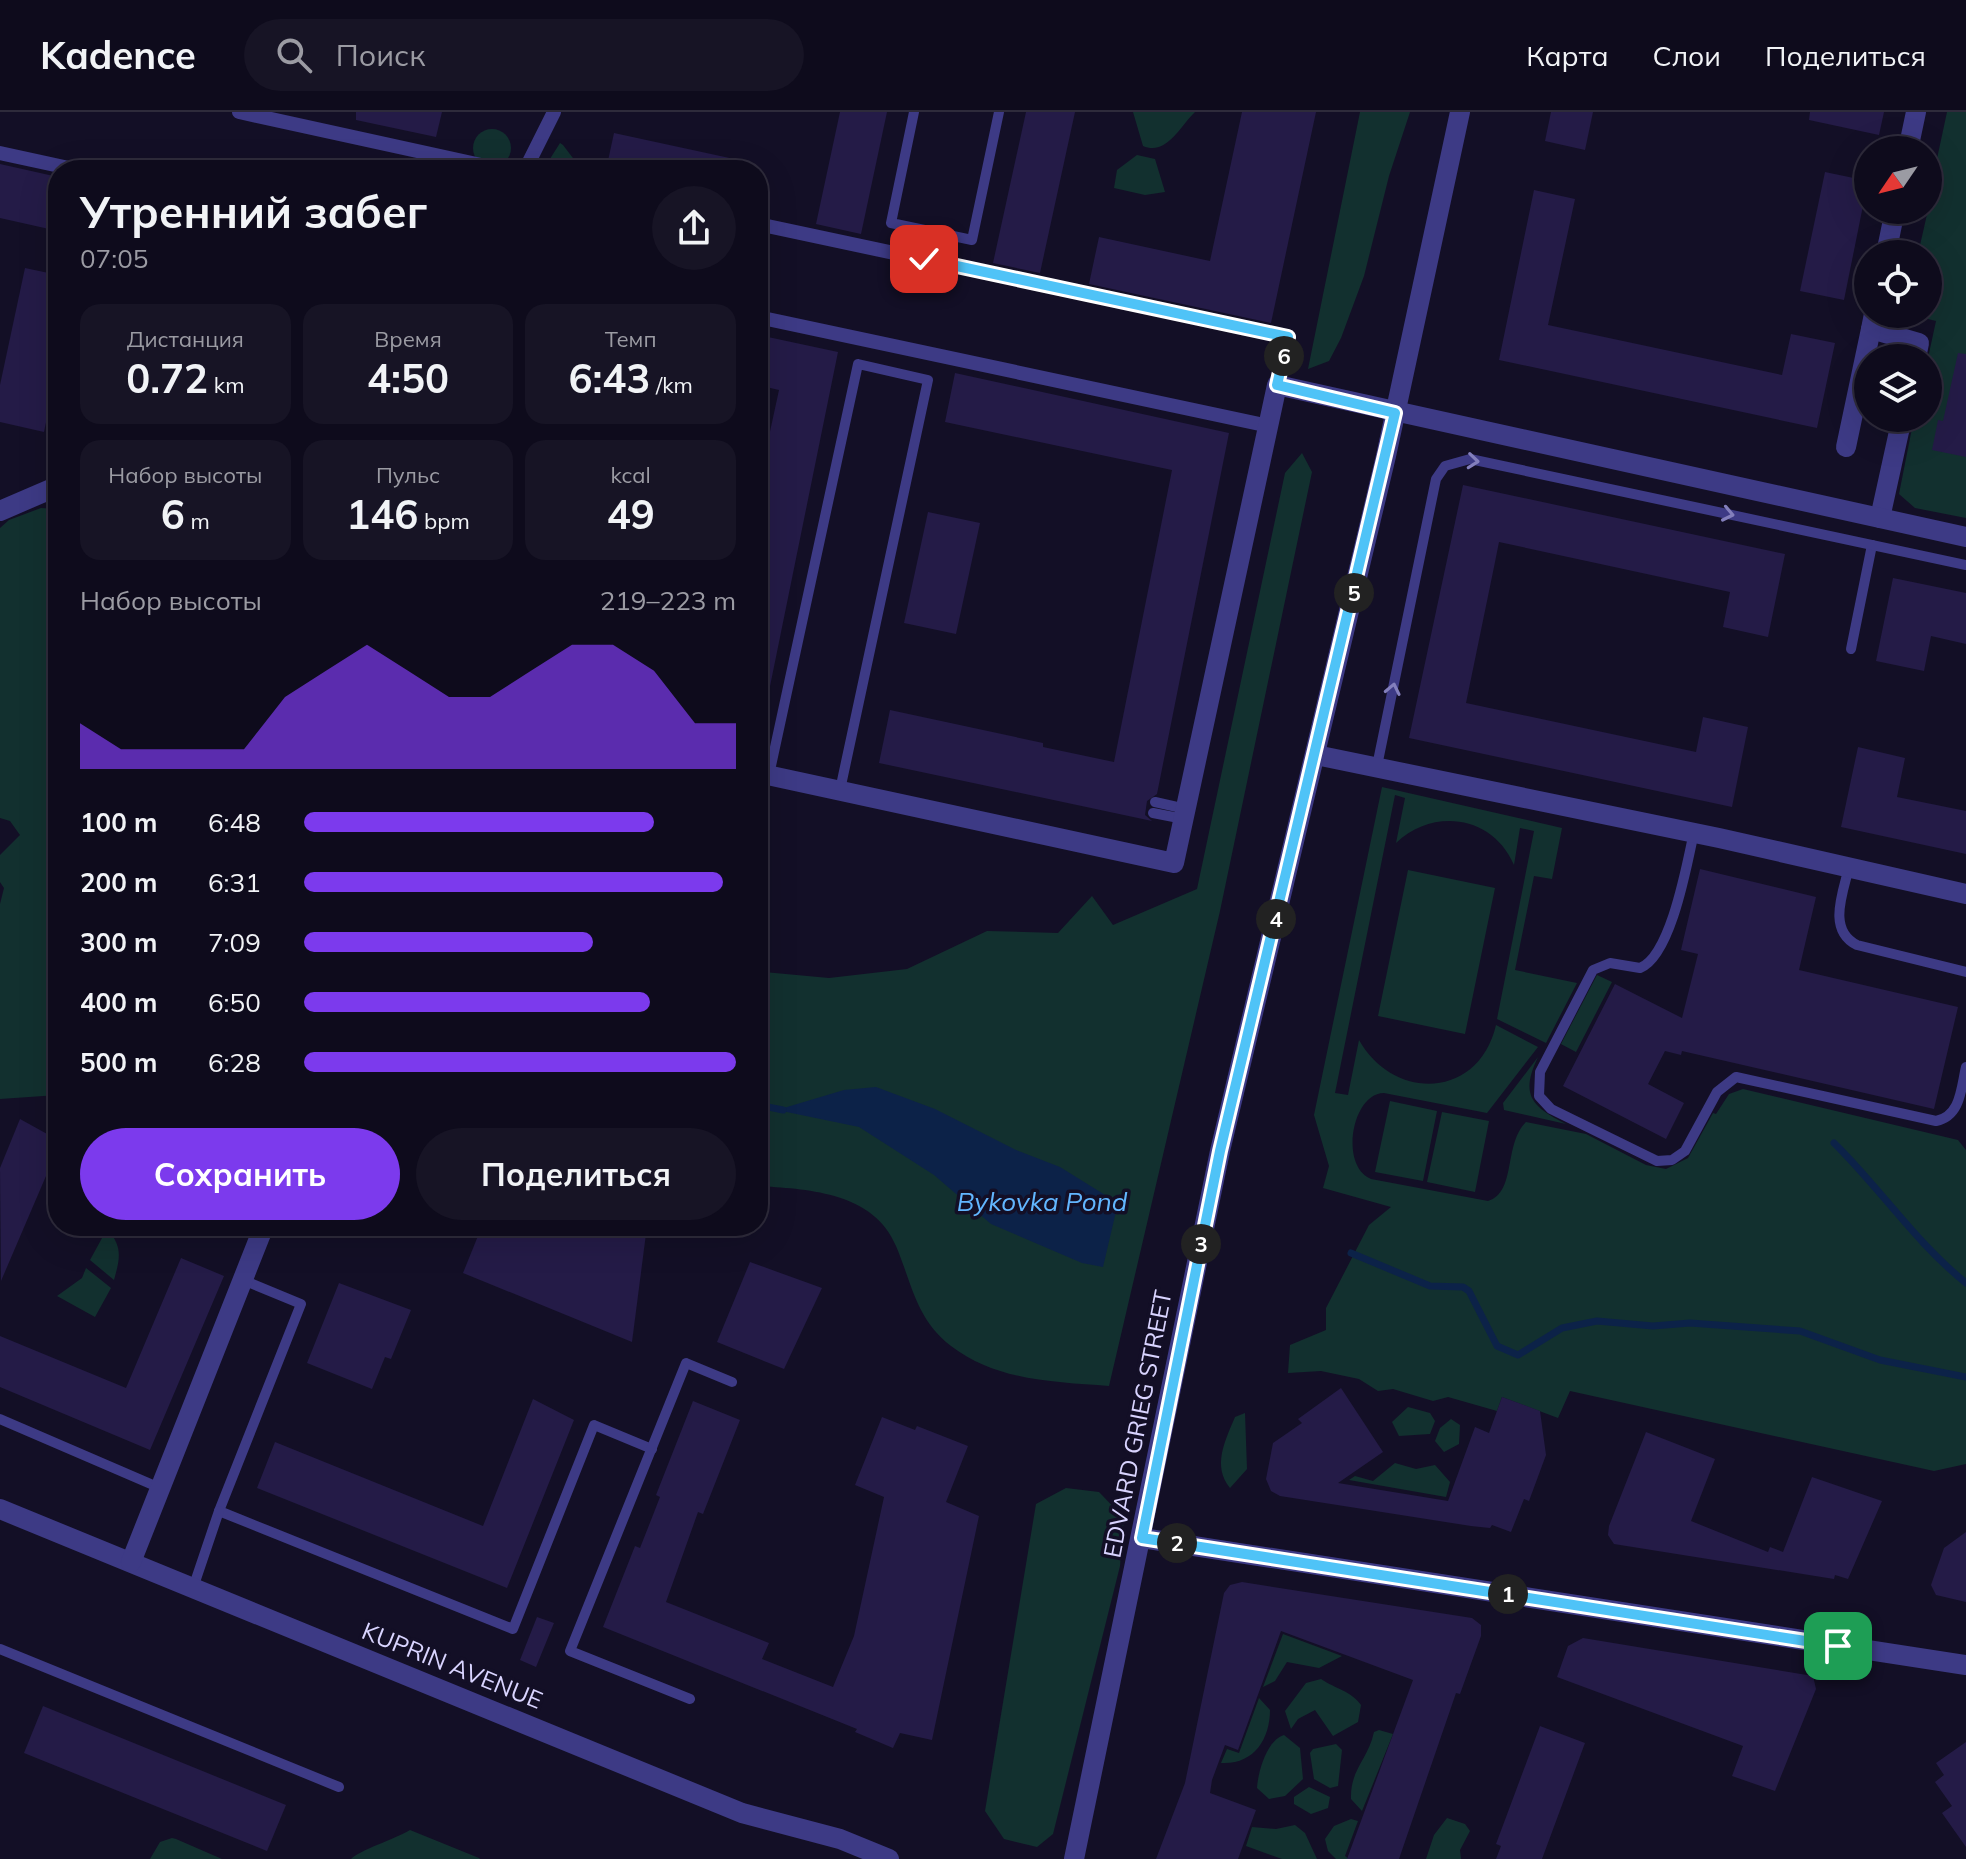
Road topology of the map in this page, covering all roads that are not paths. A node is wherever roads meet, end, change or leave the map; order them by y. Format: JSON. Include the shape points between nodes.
{"nodes":[{"id":1,"x":239,"y":112,"type":"edge"},
{"id":2,"x":554,"y":112,"type":"edge"},
{"id":3,"x":914,"y":112,"type":"edge"},
{"id":4,"x":999,"y":112,"type":"edge"},
{"id":5,"x":1460,"y":112,"type":"edge"},
{"id":6,"x":1916,"y":112,"type":"edge"},
{"id":7,"x":1911,"y":136,"type":"edge"},
{"id":8,"x":0,"y":153,"type":"edge"},
{"id":9,"x":458,"y":160,"type":"edge"},
{"id":10,"x":530,"y":160,"type":"edge"},
{"id":11,"x":48,"y":163,"type":"edge"},
{"id":12,"x":768,"y":226,"type":"edge"},
{"id":13,"x":768,"y":319,"type":"edge"},
{"id":14,"x":1871,"y":328,"type":"edge"},
{"id":15,"x":1887,"y":328,"type":"edge"},
{"id":16,"x":1288,"y":337,"type":"joint"},
{"id":17,"x":1919,"y":344,"type":"edge"},
{"id":18,"x":1277,"y":385,"type":"junction"},
{"id":19,"x":1395,"y":413,"type":"junction"},
{"id":20,"x":1269,"y":426,"type":"junction"},
{"id":21,"x":1899,"y":432,"type":"edge"},
{"id":22,"x":1846,"y":447,"type":"dead end"},
{"id":23,"x":48,"y":490,"type":"edge"},
{"id":24,"x":0,"y":511,"type":"edge"},
{"id":25,"x":1880,"y":518,"type":"junction"},
{"id":26,"x":1966,"y":537,"type":"edge"},
{"id":27,"x":1872,"y":545,"type":"junction"},
{"id":28,"x":1966,"y":565,"type":"edge"},
{"id":29,"x":1851,"y":649,"type":"dead end"},
{"id":30,"x":768,"y":752,"type":"edge"},
{"id":31,"x":1316,"y":755,"type":"junction"},
{"id":32,"x":1377,"y":766,"type":"junction"},
{"id":33,"x":768,"y":775,"type":"edge"},
{"id":34,"x":840,"y":790,"type":"junction"},
{"id":35,"x":1154,"y":808,"type":"dead end"},
{"id":36,"x":1185,"y":814,"type":"junction"},
{"id":37,"x":1694,"y":832,"type":"junction"},
{"id":38,"x":1849,"y":867,"type":"junction"},
{"id":39,"x":1966,"y":894,"type":"edge"},
{"id":40,"x":1966,"y":972,"type":"edge"},
{"id":41,"x":1966,"y":1067,"type":"edge"},
{"id":42,"x":260,"y":1236,"type":"edge"},
{"id":43,"x":243,"y":1280,"type":"junction"},
{"id":44,"x":732,"y":1382,"type":"dead end"},
{"id":45,"x":0,"y":1419,"type":"edge"},
{"id":46,"x":652,"y":1449,"type":"junction"},
{"id":47,"x":160,"y":1488,"type":"junction"},
{"id":48,"x":0,"y":1509,"type":"edge"},
{"id":49,"x":219,"y":1511,"type":"junction"},
{"id":50,"x":1142,"y":1538,"type":"junction"},
{"id":51,"x":131,"y":1562,"type":"junction"},
{"id":52,"x":193,"y":1588,"type":"junction"},
{"id":53,"x":0,"y":1649,"type":"edge"},
{"id":54,"x":1966,"y":1665,"type":"edge"},
{"id":55,"x":690,"y":1699,"type":"dead end"},
{"id":56,"x":339,"y":1787,"type":"dead end"},
{"id":57,"x":889,"y":1859,"type":"edge"},
{"id":58,"x":1074,"y":1859,"type":"edge"}],
"edges":[{"from":1,"to":9,"type":"street"},
{"from":2,"to":10,"type":"street"},
{"from":3,"to":4,"type":"lane","via":[[891,223],[972,240]]},
{"from":5,"to":19,"type":"street","name":"EDVARD GRIEG STREET"},
{"from":6,"to":7,"type":"street"},
{"from":8,"to":11,"type":"street"},
{"from":12,"to":16,"type":"street"},
{"from":13,"to":20,"type":"street"},
{"from":14,"to":22,"type":"street"},
{"from":15,"to":17,"type":"street"},
{"from":16,"to":18,"type":"lane"},
{"from":18,"to":19,"type":"street"},
{"from":18,"to":20,"type":"street"},
{"from":19,"to":25,"type":"street"},
{"from":19,"to":31,"type":"street","name":"EDVARD GRIEG STREET"},
{"from":20,"to":36,"type":"street"},
{"from":21,"to":25,"type":"street"},
{"from":23,"to":24,"type":"street"},
{"from":25,"to":26,"type":"street"},
{"from":27,"to":28,"type":"lane"},
{"from":27,"to":29,"type":"lane"},
{"from":32,"to":27,"type":"lane","one_way":true,"via":[[1436,479],[1454,461],[1470,459]]},
{"from":30,"to":34,"type":"lane","via":[[858,364],[928,380]]},
{"from":31,"to":32,"type":"street"},
{"from":31,"to":50,"type":"street","name":"EDVARD GRIEG STREET","via":[[1220,1151]]},
{"from":32,"to":37,"type":"street"},
{"from":33,"to":34,"type":"street"},
{"from":34,"to":36,"type":"street","via":[[1174,863]]},
{"from":35,"to":36,"type":"lane"},
{"from":37,"to":38,"type":"street"},
{"from":37,"to":41,"type":"lane","via":[[1680,895],[1656,957],[1640,968],[1610,963],[1593,970],[1540,1072],[1537,1089],[1546,1105],[1644,1157],[1665,1161],[1685,1151],[1717,1092],[1736,1077],[1936,1121],[1956,1108]]},
{"from":38,"to":39,"type":"street"},
{"from":38,"to":40,"type":"lane","via":[[1838,916],[1845,937],[1857,945]]},
{"from":42,"to":43,"type":"street"},
{"from":43,"to":47,"type":"street"},
{"from":43,"to":49,"type":"lane","via":[[301,1304]]},
{"from":44,"to":46,"type":"lane","via":[[686,1363]]},
{"from":45,"to":47,"type":"lane"},
{"from":46,"to":49,"type":"lane","via":[[594,1425],[513,1629]]},
{"from":46,"to":55,"type":"lane","via":[[570,1651]]},
{"from":47,"to":51,"type":"street"},
{"from":48,"to":51,"type":"street","name":"KUPRIN AVENUE"},
{"from":49,"to":52,"type":"lane"},
{"from":50,"to":54,"type":"street"},
{"from":50,"to":58,"type":"street","name":"EDVARD GRIEG STREET"},
{"from":51,"to":52,"type":"street","name":"KUPRIN AVENUE"},
{"from":52,"to":57,"type":"street","name":"KUPRIN AVENUE","via":[[742,1813],[840,1839]]},
{"from":53,"to":56,"type":"lane"}]}
